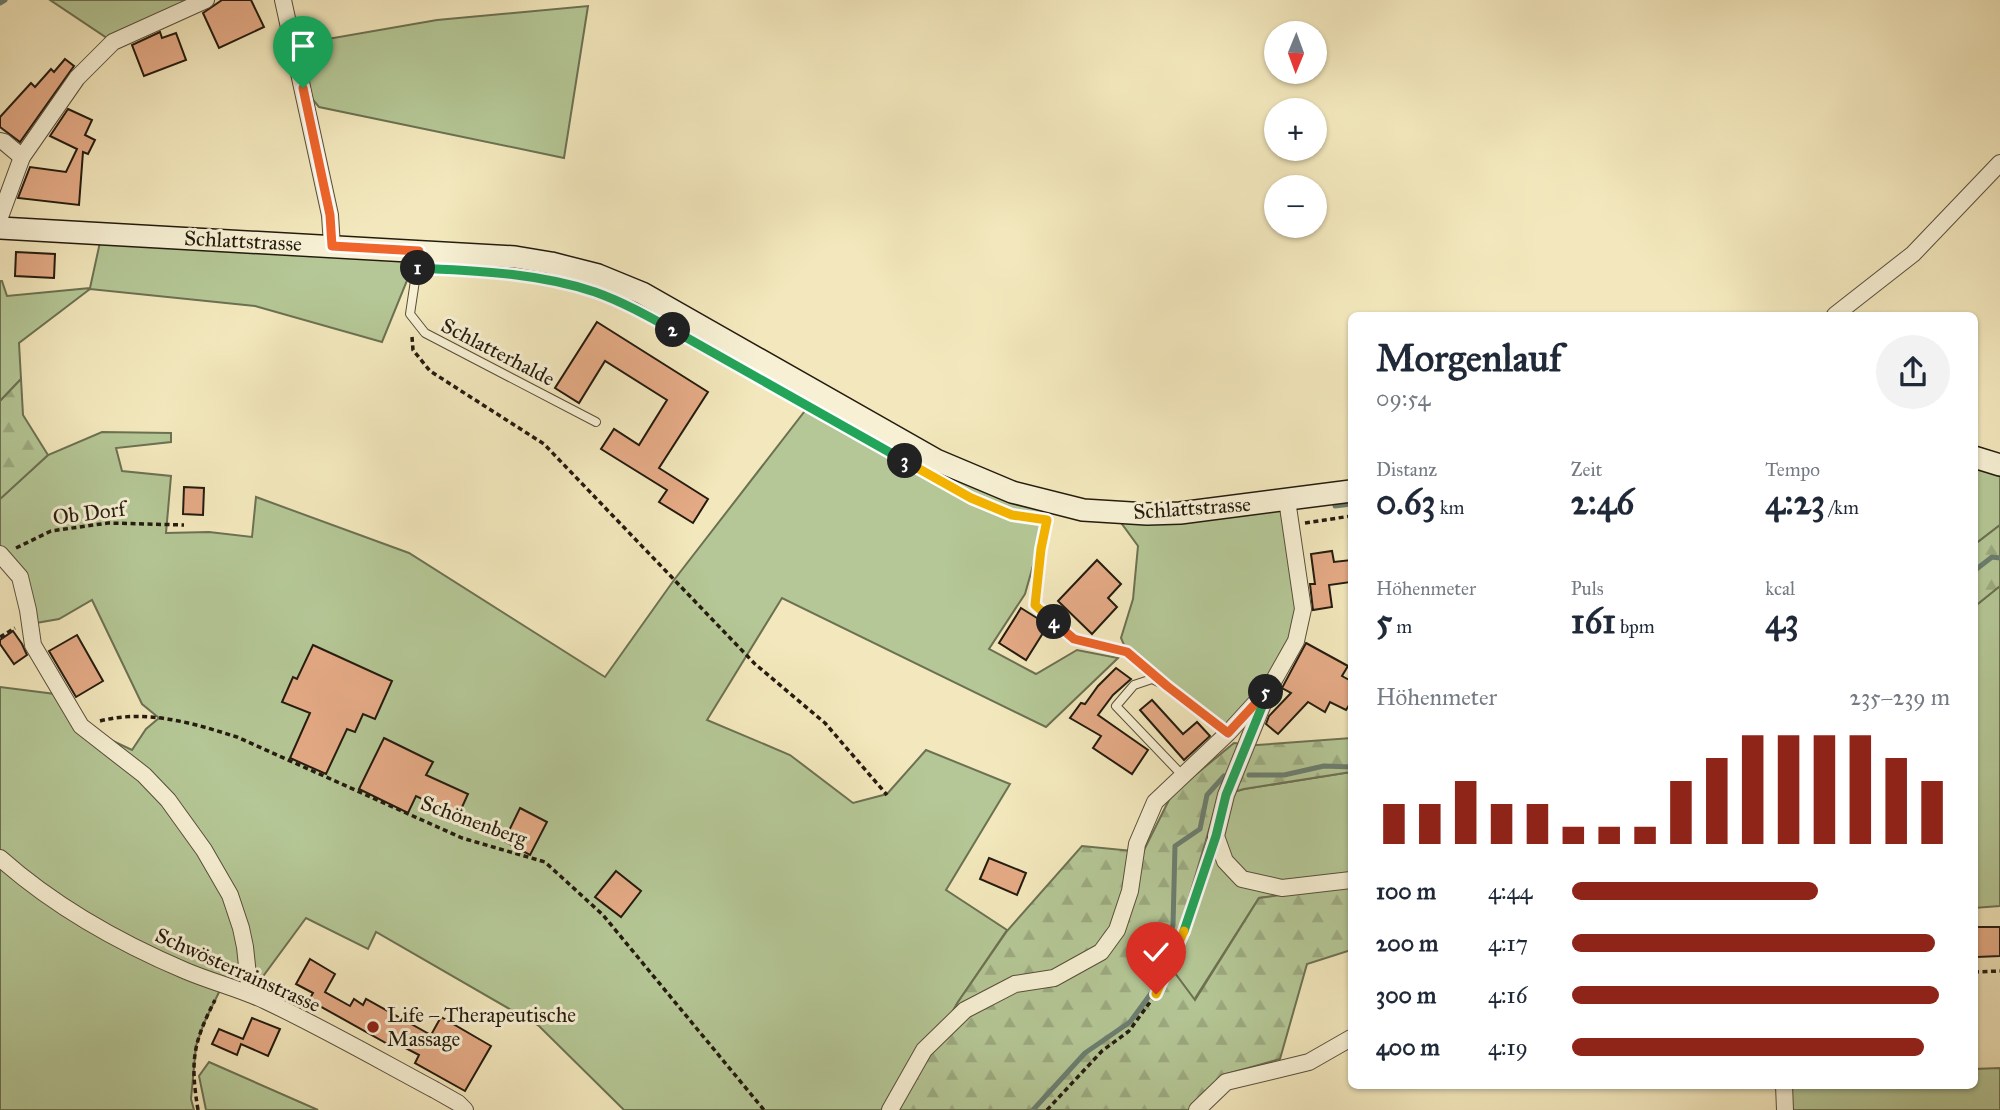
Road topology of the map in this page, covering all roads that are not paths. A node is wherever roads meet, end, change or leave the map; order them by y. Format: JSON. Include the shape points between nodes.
{"nodes":[{"id":1,"x":206,"y":0,"type":"edge"},
{"id":2,"x":283,"y":0,"type":"edge"},
{"id":3,"x":0,"y":141,"type":"edge"},
{"id":4,"x":22,"y":157,"type":"junction"},
{"id":5,"x":2000,"y":163,"type":"edge"},
{"id":6,"x":0,"y":217,"type":"edge"},
{"id":7,"x":0,"y":229,"type":"edge"},
{"id":8,"x":332,"y":246,"type":"junction"},
{"id":9,"x":419,"y":251,"type":"junction"},
{"id":10,"x":1839,"y":312,"type":"edge"},
{"id":11,"x":596,"y":422,"type":"dead end"},
{"id":12,"x":1978,"y":458,"type":"edge"},
{"id":13,"x":2000,"y":464,"type":"edge"},
{"id":14,"x":1348,"y":491,"type":"edge"},
{"id":15,"x":1287,"y":500,"type":"junction"},
{"id":16,"x":1,"y":554,"type":"edge"},
{"id":17,"x":1270,"y":687,"type":"junction"},
{"id":18,"x":1228,"y":733,"type":"junction"},
{"id":19,"x":1183,"y":776,"type":"junction"},
{"id":20,"x":0,"y":858,"type":"edge"},
{"id":21,"x":1348,"y":880,"type":"edge"},
{"id":22,"x":250,"y":994,"type":"junction"},
{"id":23,"x":1348,"y":1040,"type":"edge"},
{"id":24,"x":1784,"y":1089,"type":"edge"},
{"id":25,"x":465,"y":1110,"type":"edge"},
{"id":26,"x":890,"y":1110,"type":"edge"},
{"id":27,"x":1197,"y":1110,"type":"edge"},
{"id":28,"x":1786,"y":1110,"type":"edge"}],
"edges":[{"from":1,"to":4,"type":"street","via":[[113,42],[77,78]]},
{"from":2,"to":8,"type":"street","via":[[330,215]]},
{"from":3,"to":4,"type":"street"},
{"from":4,"to":6,"type":"street"},
{"from":5,"to":10,"type":"street","via":[[1913,254]]},
{"from":7,"to":8,"type":"street","name":"Schlattstrasse"},
{"from":8,"to":9,"type":"street","name":"Schlattstrasse"},
{"from":9,"to":11,"type":"lane","name":"Schlatterhalde","via":[[411,314],[425,333]]},
{"from":9,"to":15,"type":"street","name":"Schlattstrasse","via":[[551,263],[642,293],[936,460],[1049,511],[1181,513]]},
{"from":12,"to":13,"type":"street"},
{"from":14,"to":15,"type":"street","name":"Schlattstrasse"},
{"from":15,"to":17,"type":"street","via":[[1303,609],[1296,641]]},
{"from":16,"to":22,"type":"street","via":[[20,577],[33,645],[81,726],[169,800],[230,895],[242,928]]},
{"from":17,"to":18,"type":"street"},
{"from":17,"to":21,"type":"street","via":[[1226,795],[1216,836],[1225,860],[1242,879],[1282,888]]},
{"from":18,"to":19,"type":"street"},
{"from":18,"to":19,"type":"lane","via":[[1167,686],[1152,679],[1134,685],[1116,706]]},
{"from":19,"to":26,"type":"street","via":[[1155,803],[1137,844],[1130,891],[1117,930],[1101,952],[1054,978],[1015,984],[965,1010],[923,1050]]},
{"from":20,"to":22,"type":"street","name":"Schwösterrainstrasse","via":[[82,918],[184,970]]},
{"from":22,"to":25,"type":"street","name":"Schwösterrainstrasse"},
{"from":23,"to":27,"type":"street","via":[[1309,1062],[1226,1082]]},
{"from":24,"to":28,"type":"street"}]}
